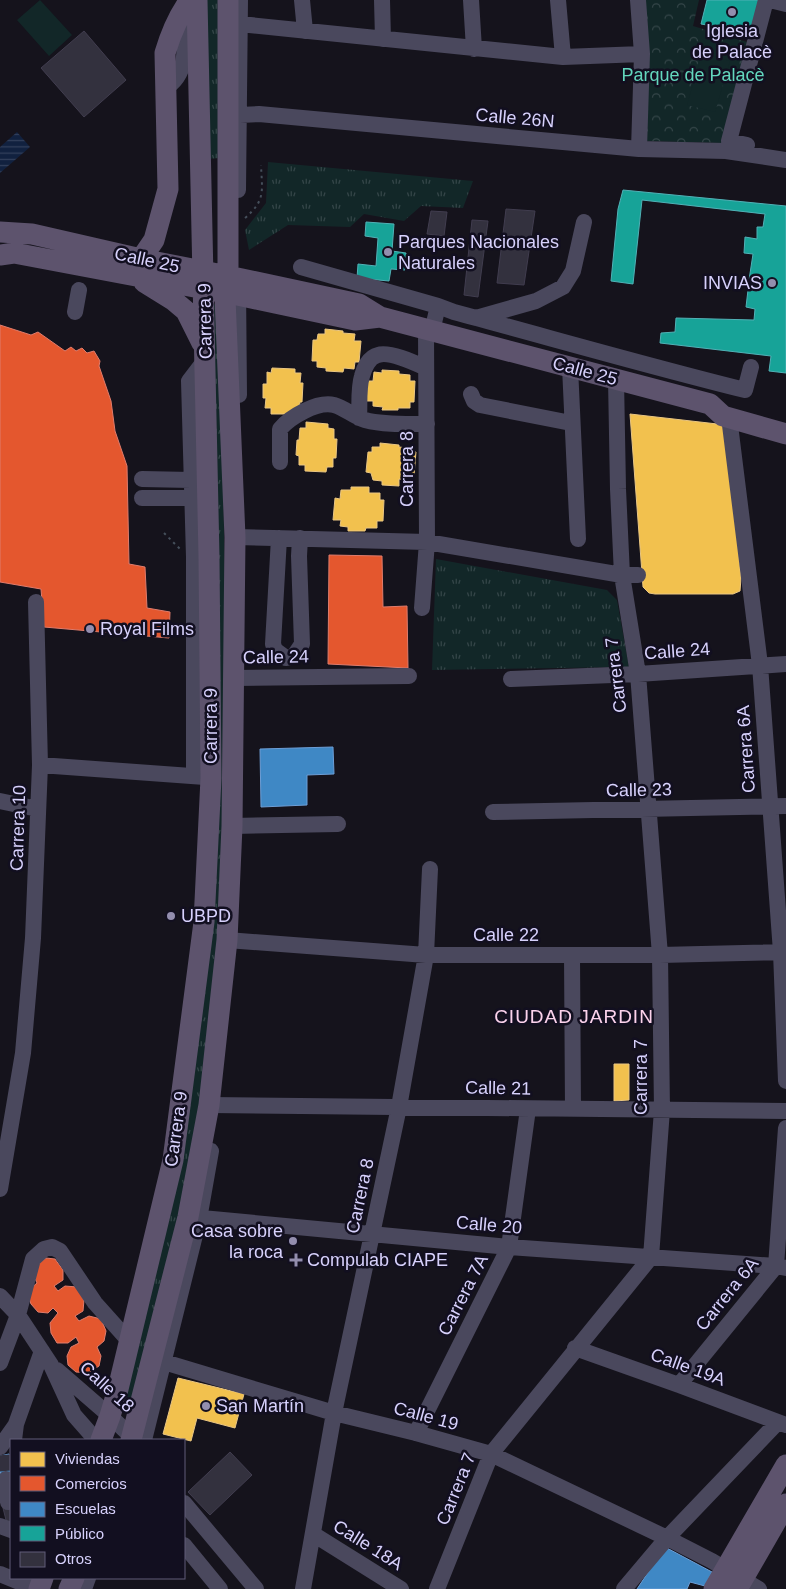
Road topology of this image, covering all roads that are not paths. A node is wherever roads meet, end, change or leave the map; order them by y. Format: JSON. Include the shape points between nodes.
{"nodes":[{"id":1,"x":198,"y":0,"type":"edge"},
{"id":2,"x":228,"y":0,"type":"edge"},
{"id":3,"x":240,"y":0,"type":"edge"},
{"id":4,"x":302,"y":0,"type":"edge"},
{"id":5,"x":382,"y":0,"type":"edge"},
{"id":6,"x":471,"y":0,"type":"edge"},
{"id":7,"x":558,"y":0,"type":"edge"},
{"id":8,"x":638,"y":0,"type":"edge"},
{"id":9,"x":766,"y":0,"type":"edge"},
{"id":10,"x":770,"y":0,"type":"edge"},
{"id":11,"x":786,"y":4,"type":"edge"},
{"id":12,"x":185,"y":6,"type":"edge"},
{"id":13,"x":240,"y":24,"type":"junction"},
{"id":14,"x":305,"y":31,"type":"junction"},
{"id":15,"x":384,"y":39,"type":"junction"},
{"id":16,"x":474,"y":49,"type":"junction"},
{"id":17,"x":642,"y":54,"type":"junction"},
{"id":18,"x":563,"y":57,"type":"junction"},
{"id":19,"x":240,"y":115,"type":"junction"},
{"id":20,"x":639,"y":149,"type":"junction"},
{"id":21,"x":786,"y":154,"type":"edge"},
{"id":22,"x":786,"y":160,"type":"edge"},
{"id":23,"x":584,"y":222,"type":"dead end"},
{"id":24,"x":0,"y":232,"type":"edge"},
{"id":25,"x":0,"y":255,"type":"edge"},
{"id":26,"x":137,"y":267,"type":"junction"},
{"id":27,"x":301,"y":267,"type":"dead end"},
{"id":28,"x":204,"y":280,"type":"junction"},
{"id":29,"x":79,"y":290,"type":"dead end"},
{"id":30,"x":236,"y":295,"type":"junction"},
{"id":31,"x":438,"y":306,"type":"junction"},
{"id":32,"x":75,"y":312,"type":"dead end"},
{"id":33,"x":476,"y":318,"type":"junction"},
{"id":34,"x":429,"y":330,"type":"junction"},
{"id":35,"x":205,"y":354,"type":"junction"},
{"id":36,"x":570,"y":367,"type":"junction"},
{"id":37,"x":426,"y":368,"type":"junction"},
{"id":38,"x":751,"y":368,"type":"dead end"},
{"id":39,"x":616,"y":379,"type":"junction"},
{"id":40,"x":470,"y":394,"type":"dead end"},
{"id":41,"x":710,"y":404,"type":"junction"},
{"id":42,"x":729,"y":417,"type":"junction"},
{"id":43,"x":359,"y":418,"type":"junction"},
{"id":44,"x":786,"y":420,"type":"edge"},
{"id":45,"x":571,"y":423,"type":"junction"},
{"id":46,"x":427,"y":424,"type":"junction"},
{"id":47,"x":786,"y":434,"type":"edge"},
{"id":48,"x":280,"y":462,"type":"dead end"},
{"id":49,"x":142,"y":479,"type":"dead end"},
{"id":50,"x":191,"y":480,"type":"junction"},
{"id":51,"x":142,"y":498,"type":"dead end"},
{"id":52,"x":192,"y":498,"type":"junction"},
{"id":53,"x":238,"y":537,"type":"junction"},
{"id":54,"x":279,"y":538,"type":"junction"},
{"id":55,"x":300,"y":538,"type":"junction"},
{"id":56,"x":578,"y":539,"type":"dead end"},
{"id":57,"x":426,"y":542,"type":"junction"},
{"id":58,"x":630,"y":575,"type":"junction"},
{"id":59,"x":36,"y":602,"type":"dead end"},
{"id":60,"x":422,"y":608,"type":"dead end"},
{"id":61,"x":786,"y":664,"type":"edge"},
{"id":62,"x":760,"y":666,"type":"junction"},
{"id":63,"x":638,"y":674,"type":"junction"},
{"id":64,"x":409,"y":676,"type":"dead end"},
{"id":65,"x":237,"y":677,"type":"junction"},
{"id":66,"x":511,"y":679,"type":"dead end"},
{"id":67,"x":40,"y":765,"type":"junction"},
{"id":68,"x":202,"y":777,"type":"junction"},
{"id":69,"x":0,"y":801,"type":"edge"},
{"id":70,"x":778,"y":806,"type":"edge"},
{"id":71,"x":38,"y":808,"type":"junction"},
{"id":72,"x":648,"y":810,"type":"junction"},
{"id":73,"x":493,"y":812,"type":"dead end"},
{"id":74,"x":338,"y":824,"type":"dead end"},
{"id":75,"x":235,"y":826,"type":"junction"},
{"id":76,"x":430,"y":869,"type":"dead end"},
{"id":77,"x":231,"y":940,"type":"junction"},
{"id":78,"x":783,"y":952,"type":"edge"},
{"id":79,"x":426,"y":955,"type":"junction"},
{"id":80,"x":572,"y":955,"type":"junction"},
{"id":81,"x":660,"y":955,"type":"junction"},
{"id":82,"x":786,"y":1081,"type":"edge"},
{"id":83,"x":214,"y":1106,"type":"junction"},
{"id":84,"x":399,"y":1107,"type":"junction"},
{"id":85,"x":528,"y":1108,"type":"junction"},
{"id":86,"x":573,"y":1109,"type":"junction"},
{"id":87,"x":662,"y":1110,"type":"junction"},
{"id":88,"x":786,"y":1111,"type":"edge"},
{"id":89,"x":786,"y":1128,"type":"edge"},
{"id":90,"x":0,"y":1189,"type":"edge"},
{"id":91,"x":194,"y":1218,"type":"junction"},
{"id":92,"x":372,"y":1235,"type":"junction"},
{"id":93,"x":509,"y":1248,"type":"junction"},
{"id":94,"x":651,"y":1257,"type":"junction"},
{"id":95,"x":781,"y":1267,"type":"edge"},
{"id":96,"x":0,"y":1296,"type":"edge"},
{"id":97,"x":18,"y":1315,"type":"junction"},
{"id":98,"x":129,"y":1341,"type":"junction"},
{"id":99,"x":575,"y":1348,"type":"junction"},
{"id":100,"x":42,"y":1351,"type":"junction"},
{"id":101,"x":0,"y":1362,"type":"edge"},
{"id":102,"x":164,"y":1362,"type":"junction"},
{"id":103,"x":51,"y":1365,"type":"junction"},
{"id":104,"x":679,"y":1385,"type":"junction"},
{"id":105,"x":334,"y":1413,"type":"junction"},
{"id":106,"x":110,"y":1416,"type":"junction"},
{"id":107,"x":782,"y":1424,"type":"edge"},
{"id":108,"x":416,"y":1433,"type":"junction"},
{"id":109,"x":95,"y":1439,"type":"edge"},
{"id":110,"x":101,"y":1439,"type":"edge"},
{"id":111,"x":134,"y":1439,"type":"edge"},
{"id":112,"x":135,"y":1439,"type":"edge"},
{"id":113,"x":135,"y":1439,"type":"edge"},
{"id":114,"x":8,"y":1441,"type":"edge"},
{"id":115,"x":491,"y":1454,"type":"junction"},
{"id":116,"x":786,"y":1465,"type":"edge"},
{"id":117,"x":6,"y":1483,"type":"edge"},
{"id":118,"x":8,"y":1502,"type":"dead end"},
{"id":119,"x":185,"y":1504,"type":"edge"},
{"id":120,"x":786,"y":1504,"type":"edge"},
{"id":121,"x":313,"y":1534,"type":"junction"},
{"id":122,"x":667,"y":1538,"type":"junction"},
{"id":123,"x":185,"y":1546,"type":"edge"},
{"id":124,"x":16,"y":1579,"type":"edge"},
{"id":125,"x":35,"y":1585,"type":"edge"},
{"id":126,"x":750,"y":1588,"type":"edge"},
{"id":127,"x":220,"y":1589,"type":"edge"},
{"id":128,"x":256,"y":1589,"type":"edge"},
{"id":129,"x":303,"y":1589,"type":"edge"},
{"id":130,"x":401,"y":1589,"type":"edge"},
{"id":131,"x":437,"y":1589,"type":"edge"},
{"id":132,"x":624,"y":1589,"type":"edge"},
{"id":133,"x":714,"y":1589,"type":"edge"}],
"edges":[{"from":1,"to":28,"type":"main road","name":"Carrera 9"},
{"from":2,"to":30,"type":"main road","name":"Carrera 9"},
{"from":3,"to":13,"type":"street"},
{"from":4,"to":14,"type":"street"},
{"from":5,"to":15,"type":"street"},
{"from":6,"to":16,"type":"street"},
{"from":7,"to":18,"type":"street"},
{"from":8,"to":17,"type":"street"},
{"from":9,"to":21,"type":"street","via":[[728,141]]},
{"from":10,"to":11,"type":"street"},
{"from":12,"to":26,"type":"main road","via":[[166,53],[168,189],[154,240]]},
{"from":13,"to":14,"type":"street"},
{"from":13,"to":19,"type":"street"},
{"from":14,"to":15,"type":"street"},
{"from":15,"to":16,"type":"street"},
{"from":16,"to":18,"type":"street"},
{"from":17,"to":18,"type":"street"},
{"from":17,"to":20,"type":"street"},
{"from":19,"to":20,"type":"street","name":"Calle 26N","via":[[259,114]]},
{"from":19,"to":30,"type":"street"},
{"from":20,"to":22,"type":"street","name":"Calle 26N","via":[[726,151]]},
{"from":23,"to":33,"type":"street","via":[[573,271],[563,287],[536,301]]},
{"from":24,"to":26,"type":"main road","name":"Calle 25","via":[[32,234]]},
{"from":25,"to":26,"type":"main road","name":"Calle 25","via":[[14,253]]},
{"from":26,"to":28,"type":"main road","name":"Calle 25"},
{"from":26,"to":35,"type":"main road","via":[[186,311]]},
{"from":27,"to":31,"type":"street"},
{"from":28,"to":30,"type":"main road","name":"Calle 25"},
{"from":28,"to":35,"type":"main road","name":"Carrera 9"},
{"from":29,"to":32,"type":"street"},
{"from":30,"to":34,"type":"main road","name":"Calle 25","via":[[359,304],[380,317]]},
{"from":30,"to":53,"type":"street"},
{"from":30,"to":53,"type":"main road","name":"Carrera 9","via":[[228,346]]},
{"from":31,"to":33,"type":"street"},
{"from":31,"to":34,"type":"street","name":"Carrera 8"},
{"from":33,"to":38,"type":"street","via":[[745,390]]},
{"from":34,"to":36,"type":"main road","name":"Calle 25"},
{"from":34,"to":37,"type":"street","name":"Carrera 8"},
{"from":35,"to":50,"type":"street","via":[[188,381]]},
{"from":35,"to":68,"type":"main road","name":"Carrera 9","via":[[209,556]]},
{"from":36,"to":39,"type":"main road","name":"Calle 25"},
{"from":36,"to":45,"type":"street"},
{"from":37,"to":43,"type":"street","via":[[378,354],[370,360],[361,377]]},
{"from":37,"to":46,"type":"street","name":"Carrera 8"},
{"from":39,"to":41,"type":"main road","name":"Calle 25"},
{"from":39,"to":58,"type":"street","name":"Carrera 7","via":[[618,489]]},
{"from":40,"to":45,"type":"street","via":[[480,405]]},
{"from":41,"to":42,"type":"main road","name":"Calle 25"},
{"from":41,"to":44,"type":"main road","via":[[726,404]]},
{"from":42,"to":47,"type":"main road","name":"Calle 25"},
{"from":42,"to":62,"type":"street","name":"Carrera 6A"},
{"from":43,"to":46,"type":"street"},
{"from":43,"to":48,"type":"street","via":[[333,404],[311,408],[291,418],[280,429]]},
{"from":45,"to":56,"type":"street"},
{"from":46,"to":57,"type":"street","name":"Carrera 8"},
{"from":49,"to":50,"type":"street"},
{"from":50,"to":52,"type":"street"},
{"from":51,"to":52,"type":"street"},
{"from":52,"to":68,"type":"street"},
{"from":53,"to":54,"type":"street"},
{"from":53,"to":65,"type":"main road","name":"Carrera 9"},
{"from":54,"to":55,"type":"street"},
{"from":54,"to":55,"type":"street","via":[[273,644],[275,650],[286,658],[294,656],[302,644]]},
{"from":55,"to":57,"type":"street"},
{"from":57,"to":58,"type":"street"},
{"from":57,"to":60,"type":"street","name":"Carrera 8"},
{"from":58,"to":63,"type":"street","name":"Carrera 7"},
{"from":59,"to":67,"type":"street","name":"Carrera 10"},
{"from":61,"to":62,"type":"street","name":"Calle 24"},
{"from":62,"to":63,"type":"street","name":"Calle 24"},
{"from":62,"to":70,"type":"street","name":"Carrera 6A"},
{"from":63,"to":66,"type":"street","name":"Calle 24"},
{"from":63,"to":72,"type":"street","name":"Carrera 7"},
{"from":64,"to":65,"type":"street","name":"Calle 24"},
{"from":65,"to":75,"type":"main road","name":"Carrera 9"},
{"from":67,"to":68,"type":"street","name":"Carrera 10"},
{"from":67,"to":71,"type":"street","name":"Carrera 10"},
{"from":68,"to":98,"type":"main road","name":"Carrera 9","via":[[204,922],[172,1160]]},
{"from":69,"to":71,"type":"street"},
{"from":70,"to":72,"type":"street","name":"Calle 23"},
{"from":70,"to":78,"type":"street","name":"Carrera 6A"},
{"from":71,"to":90,"type":"street","name":"Carrera 10","via":[[33,938],[23,1053]]},
{"from":72,"to":73,"type":"street","name":"Calle 23"},
{"from":72,"to":81,"type":"street","name":"Carrera 7"},
{"from":74,"to":75,"type":"street"},
{"from":75,"to":77,"type":"main road","name":"Carrera 9"},
{"from":76,"to":79,"type":"street","name":"Carrera 8"},
{"from":77,"to":79,"type":"street","name":"Calle 22"},
{"from":77,"to":83,"type":"main road","name":"Carrera 9"},
{"from":78,"to":81,"type":"street","name":"Calle 22"},
{"from":78,"to":82,"type":"street","name":"Carrera 6A"},
{"from":79,"to":80,"type":"street","name":"Calle 22"},
{"from":79,"to":84,"type":"street","name":"Carrera 8"},
{"from":80,"to":81,"type":"street","name":"Calle 22"},
{"from":80,"to":86,"type":"street"},
{"from":81,"to":87,"type":"street","name":"Carrera 7"},
{"from":83,"to":84,"type":"street","name":"Calle 21"},
{"from":83,"to":91,"type":"main road","name":"Carrera 9"},
{"from":84,"to":85,"type":"street","name":"Calle 21"},
{"from":84,"to":92,"type":"street","name":"Carrera 8"},
{"from":85,"to":86,"type":"street","name":"Calle 21"},
{"from":85,"to":93,"type":"street","name":"Carrera 7A"},
{"from":86,"to":87,"type":"street","name":"Calle 21"},
{"from":87,"to":88,"type":"street","name":"Calle 21"},
{"from":87,"to":94,"type":"street","name":"Carrera 7"},
{"from":89,"to":95,"type":"street","name":"Carrera 6A"},
{"from":91,"to":92,"type":"street","name":"Calle 20"},
{"from":91,"to":102,"type":"street"},
{"from":91,"to":112,"type":"main road","name":"Carrera 9","via":[[150,1361]]},
{"from":92,"to":93,"type":"street","name":"Calle 20"},
{"from":92,"to":105,"type":"street","name":"Carrera 8"},
{"from":93,"to":94,"type":"street","name":"Calle 20"},
{"from":93,"to":108,"type":"street","name":"Carrera 7A"},
{"from":94,"to":95,"type":"street","name":"Calle 20"},
{"from":94,"to":99,"type":"street","name":"Carrera 7"},
{"from":95,"to":104,"type":"street","name":"Carrera 6A"},
{"from":96,"to":97,"type":"street"},
{"from":97,"to":98,"type":"street","via":[[33,1259],[44,1249],[52,1247],[60,1251],[95,1302]]},
{"from":97,"to":100,"type":"street"},
{"from":97,"to":101,"type":"street"},
{"from":98,"to":106,"type":"main road","name":"Carrera 9"},
{"from":99,"to":104,"type":"street","name":"Calle 19A"},
{"from":99,"to":115,"type":"street","name":"Carrera 7"},
{"from":100,"to":103,"type":"street"},
{"from":100,"to":114,"type":"street"},
{"from":102,"to":105,"type":"street","name":"Calle 19"},
{"from":102,"to":113,"type":"street"},
{"from":103,"to":106,"type":"street","name":"Calle 18"},
{"from":103,"to":109,"type":"street","via":[[74,1415]]},
{"from":104,"to":107,"type":"street","name":"Calle 19A"},
{"from":105,"to":108,"type":"street","name":"Calle 19"},
{"from":105,"to":121,"type":"street","name":"Carrera 8"},
{"from":106,"to":110,"type":"main road","name":"Carrera 9"},
{"from":106,"to":111,"type":"street","name":"Calle 18"},
{"from":107,"to":122,"type":"street"},
{"from":108,"to":115,"type":"street","name":"Calle 19"},
{"from":115,"to":122,"type":"street","name":"Calle 19"},
{"from":115,"to":131,"type":"street","name":"Carrera 7"},
{"from":116,"to":133,"type":"main road"},
{"from":117,"to":118,"type":"street"},
{"from":119,"to":128,"type":"street"},
{"from":120,"to":126,"type":"main road"},
{"from":121,"to":129,"type":"street","name":"Carrera 8"},
{"from":121,"to":130,"type":"street","name":"Calle 18A"},
{"from":122,"to":126,"type":"street","name":"Calle 19","via":[[722,1568]]},
{"from":122,"to":132,"type":"street"},
{"from":123,"to":127,"type":"street"},
{"from":124,"to":125,"type":"street"}]}
